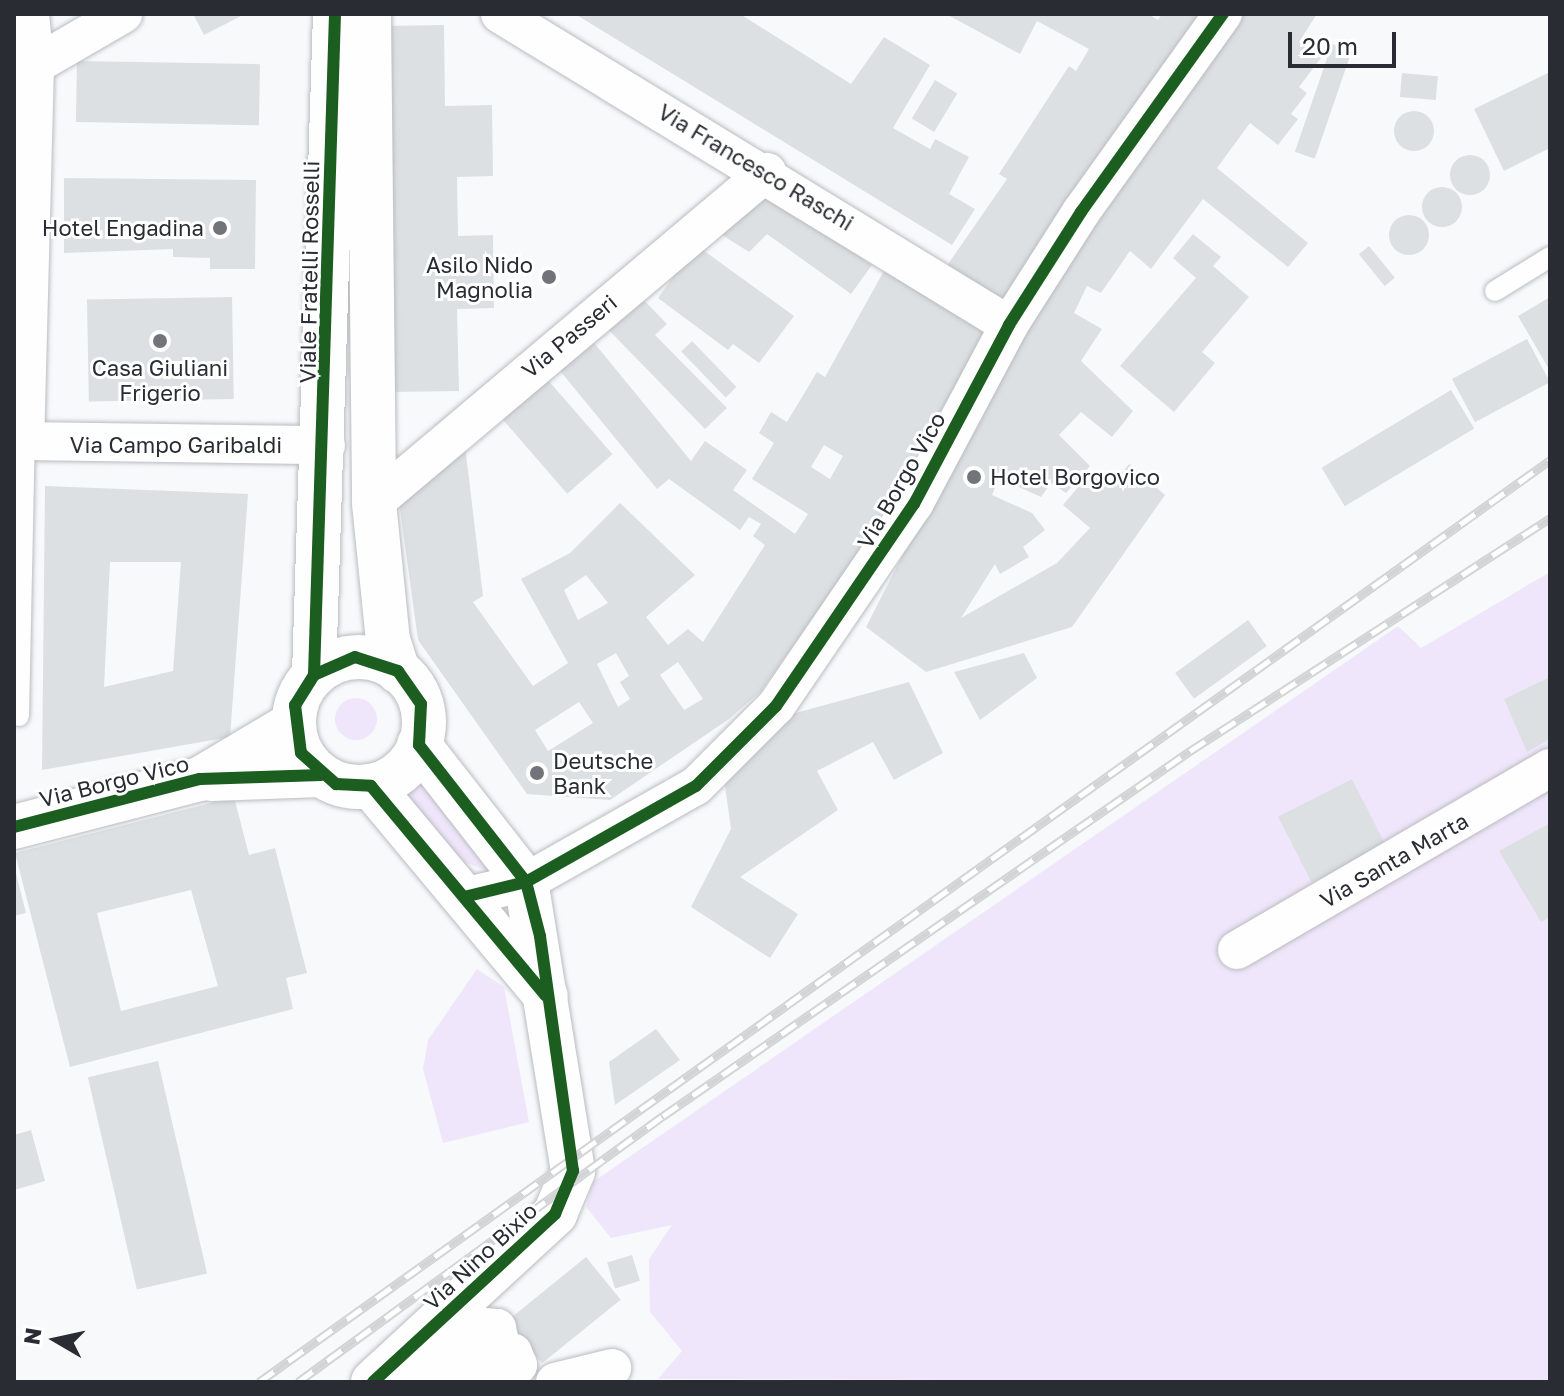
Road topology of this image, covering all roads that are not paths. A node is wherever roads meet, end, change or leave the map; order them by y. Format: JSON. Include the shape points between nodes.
{"nodes":[{"id":1,"x":30,"y":14,"type":"edge"},
{"id":2,"x":123,"y":14,"type":"edge"},
{"id":3,"x":335,"y":14,"type":"edge"},
{"id":4,"x":369,"y":14,"type":"edge"},
{"id":5,"x":500,"y":14,"type":"edge"},
{"id":6,"x":1223,"y":14,"type":"edge"},
{"id":7,"x":25,"y":71,"type":"edge"},
{"id":8,"x":767,"y":172,"type":"junction"},
{"id":9,"x":1550,"y":257,"type":"edge"},
{"id":10,"x":1495,"y":291,"type":"dead end"},
{"id":11,"x":1009,"y":325,"type":"junction"},
{"id":12,"x":25,"y":441,"type":"junction"},
{"id":13,"x":326,"y":445,"type":"junction"},
{"id":14,"x":374,"y":503,"type":"junction"},
{"id":15,"x":398,"y":671,"type":"junction"},
{"id":16,"x":314,"y":675,"type":"junction"},
{"id":17,"x":19,"y":716,"type":"dead end"},
{"id":18,"x":294,"y":723,"type":"junction"},
{"id":19,"x":419,"y":745,"type":"junction"},
{"id":20,"x":1550,"y":768,"type":"edge"},
{"id":21,"x":321,"y":775,"type":"junction"},
{"id":22,"x":200,"y":779,"type":"junction"},
{"id":23,"x":371,"y":786,"type":"junction"},
{"id":24,"x":14,"y":827,"type":"edge"},
{"id":25,"x":526,"y":882,"type":"junction"},
{"id":26,"x":468,"y":896,"type":"junction"},
{"id":27,"x":1237,"y":950,"type":"dead end"},
{"id":28,"x":546,"y":996,"type":"junction"},
{"id":29,"x":612,"y":1368,"type":"dead end"},
{"id":30,"x":386,"y":1370,"type":"edge"},
{"id":31,"x":449,"y":1382,"type":"edge"},
{"id":32,"x":472,"y":1382,"type":"edge"},
{"id":33,"x":500,"y":1382,"type":"edge"},
{"id":34,"x":555,"y":1382,"type":"edge"}],
"edges":[{"from":1,"to":7,"type":"street"},
{"from":2,"to":7,"type":"street"},
{"from":3,"to":13,"type":"main road","name":"Viale Fratelli Rosselli"},
{"from":4,"to":14,"type":"main road"},
{"from":5,"to":8,"type":"street","name":"Via Francesco Raschi"},
{"from":6,"to":11,"type":"street","name":"Via Borgo Vico","via":[[1149,109]]},
{"from":7,"to":12,"type":"street"},
{"from":8,"to":11,"type":"street","name":"Via Francesco Raschi"},
{"from":8,"to":14,"type":"street","name":"Via Passeri"},
{"from":9,"to":10,"type":"lane"},
{"from":11,"to":25,"type":"street","name":"Via Borgo Vico","via":[[914,504],[776,706],[696,786]]},
{"from":12,"to":13,"type":"street","name":"Via Campo Garibaldi"},
{"from":12,"to":17,"type":"lane"},
{"from":13,"to":16,"type":"main road","name":"Viale Fratelli Rosselli"},
{"from":14,"to":15,"type":"main road","via":[[388,640]]},
{"from":15,"to":16,"type":"main road","via":[[355,657]]},
{"from":15,"to":19,"type":"main road","via":[[421,704]]},
{"from":16,"to":18,"type":"main road"},
{"from":18,"to":21,"type":"main road","via":[[301,753]]},
{"from":18,"to":22,"type":"main road","name":"Via Borgo Vico"},
{"from":19,"to":23,"type":"main road","via":[[408,764]]},
{"from":19,"to":25,"type":"main road"},
{"from":20,"to":27,"type":"street","name":"Via Santa Marta"},
{"from":21,"to":22,"type":"main road","name":"Via Borgo Vico"},
{"from":21,"to":23,"type":"main road"},
{"from":22,"to":24,"type":"main road","name":"Via Borgo Vico"},
{"from":23,"to":26,"type":"main road"},
{"from":25,"to":26,"type":"street","name":"Via Borgo Vico"},
{"from":25,"to":28,"type":"main road","name":"Via Nino Bixio"},
{"from":26,"to":28,"type":"main road"},
{"from":28,"to":30,"type":"main road","name":"Via Nino Bixio","via":[[573,1171],[555,1214]]},
{"from":29,"to":34,"type":"street"},
{"from":30,"to":31,"type":"street","via":[[428,1379],[484,1327],[497,1328],[500,1342]]},
{"from":32,"to":33,"type":"street","via":[[513,1353],[518,1365]]}]}
